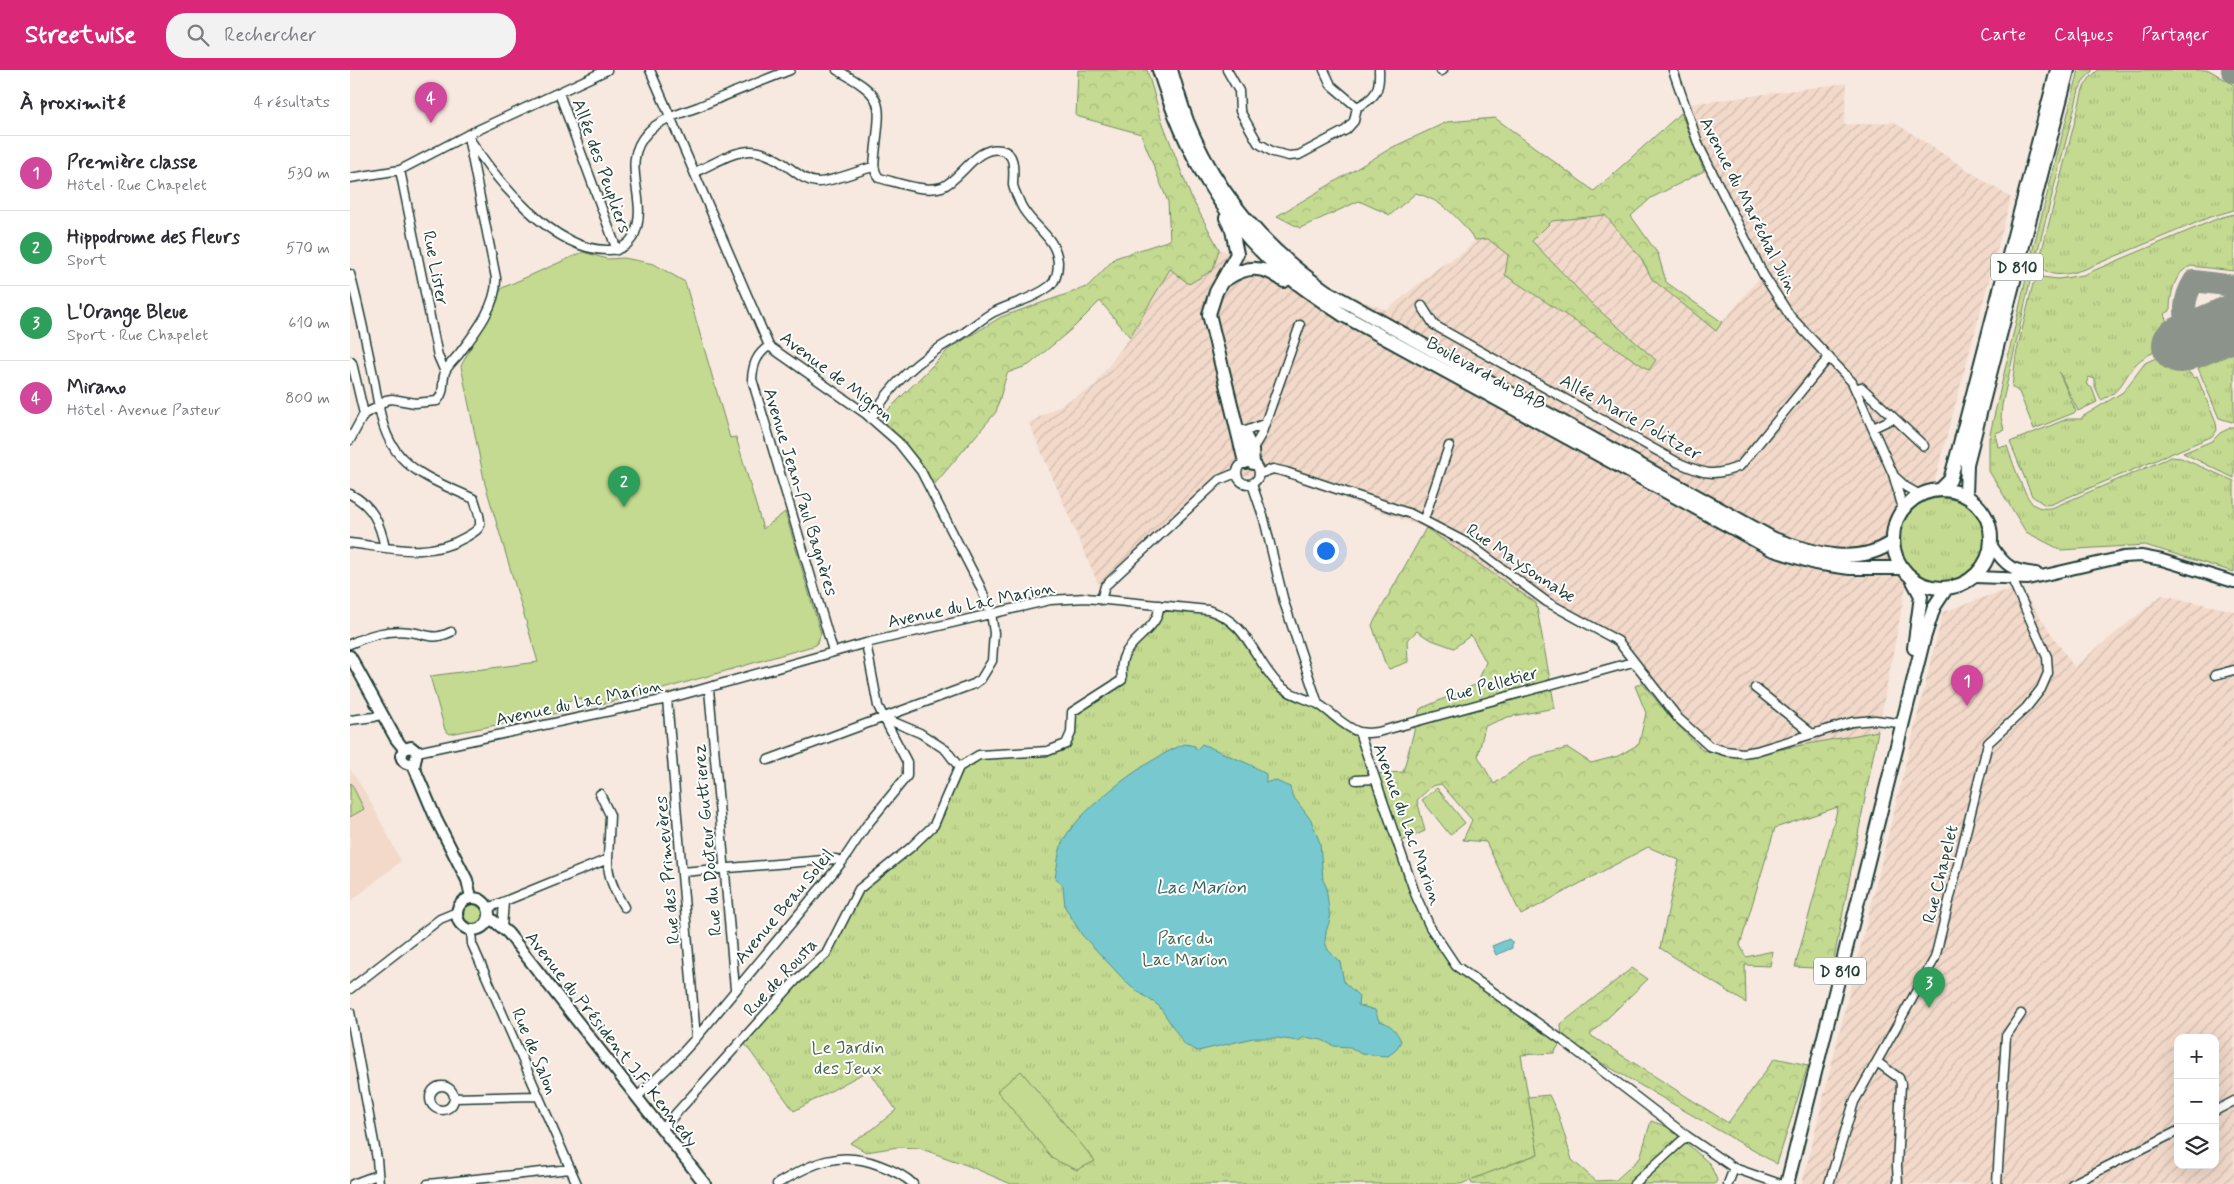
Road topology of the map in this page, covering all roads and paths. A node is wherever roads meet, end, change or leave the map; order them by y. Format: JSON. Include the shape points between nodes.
{"nodes":[{"id":1,"x":607,"y":70,"type":"edge"},
{"id":2,"x":650,"y":70,"type":"edge"},
{"id":3,"x":790,"y":70,"type":"edge"},
{"id":4,"x":837,"y":70,"type":"edge"},
{"id":5,"x":1159,"y":70,"type":"edge"},
{"id":6,"x":1170,"y":70,"type":"edge"},
{"id":7,"x":1227,"y":70,"type":"edge"},
{"id":8,"x":1324,"y":70,"type":"edge"},
{"id":9,"x":1379,"y":70,"type":"edge"},
{"id":10,"x":1673,"y":70,"type":"edge"},
{"id":11,"x":2057,"y":70,"type":"edge"},
{"id":12,"x":2068,"y":70,"type":"edge"},
{"id":13,"x":559,"y":93,"type":"junction"},
{"id":14,"x":1357,"y":107,"type":"junction"},
{"id":15,"x":671,"y":118,"type":"junction"},
{"id":16,"x":468,"y":135,"type":"junction"},
{"id":17,"x":874,"y":167,"type":"junction"},
{"id":18,"x":400,"y":170,"type":"junction"},
{"id":19,"x":695,"y":172,"type":"junction"},
{"id":20,"x":350,"y":178,"type":"edge"},
{"id":21,"x":1224,"y":208,"type":"junction"},
{"id":22,"x":617,"y":250,"type":"junction"},
{"id":23,"x":350,"y":274,"type":"edge"},
{"id":24,"x":1223,"y":281,"type":"junction"},
{"id":25,"x":1422,"y":306,"type":"dead end"},
{"id":26,"x":1343,"y":315,"type":"junction"},
{"id":27,"x":1300,"y":325,"type":"dead end"},
{"id":28,"x":769,"y":346,"type":"junction"},
{"id":29,"x":1829,"y":357,"type":"junction"},
{"id":30,"x":370,"y":360,"type":"junction"},
{"id":31,"x":351,"y":362,"type":"edge"},
{"id":32,"x":444,"y":372,"type":"junction"},
{"id":33,"x":1856,"y":389,"type":"junction"},
{"id":34,"x":378,"y":407,"type":"junction"},
{"id":35,"x":364,"y":414,"type":"junction"},
{"id":36,"x":1894,"y":418,"type":"junction"},
{"id":37,"x":871,"y":419,"type":"junction"},
{"id":38,"x":1264,"y":424,"type":"junction"},
{"id":39,"x":1873,"y":428,"type":"junction"},
{"id":40,"x":1241,"y":437,"type":"junction"},
{"id":41,"x":350,"y":440,"type":"edge"},
{"id":42,"x":1449,"y":446,"type":"dead end"},
{"id":43,"x":1924,"y":446,"type":"dead end"},
{"id":44,"x":1252,"y":462,"type":"junction"},
{"id":45,"x":1236,"y":473,"type":"junction"},
{"id":46,"x":1893,"y":474,"type":"junction"},
{"id":47,"x":1252,"y":484,"type":"junction"},
{"id":48,"x":1940,"y":490,"type":"junction"},
{"id":49,"x":350,"y":494,"type":"edge"},
{"id":50,"x":1920,"y":495,"type":"junction"},
{"id":51,"x":1966,"y":495,"type":"junction"},
{"id":52,"x":1903,"y":509,"type":"junction"},
{"id":53,"x":1424,"y":519,"type":"junction"},
{"id":54,"x":1893,"y":542,"type":"junction"},
{"id":55,"x":350,"y":543,"type":"edge"},
{"id":56,"x":1992,"y":546,"type":"junction"},
{"id":57,"x":385,"y":548,"type":"junction"},
{"id":58,"x":1902,"y":568,"type":"junction"},
{"id":59,"x":2047,"y":574,"type":"junction"},
{"id":60,"x":1975,"y":577,"type":"junction"},
{"id":61,"x":1912,"y":579,"type":"junction"},
{"id":62,"x":2012,"y":579,"type":"junction"},
{"id":63,"x":2234,"y":582,"type":"edge"},
{"id":64,"x":1946,"y":589,"type":"junction"},
{"id":65,"x":1101,"y":600,"type":"junction"},
{"id":66,"x":1159,"y":605,"type":"junction"},
{"id":67,"x":991,"y":613,"type":"junction"},
{"id":68,"x":451,"y":632,"type":"dead end"},
{"id":69,"x":866,"y":643,"type":"junction"},
{"id":70,"x":350,"y":644,"type":"edge"},
{"id":71,"x":833,"y":651,"type":"junction"},
{"id":72,"x":350,"y":656,"type":"edge"},
{"id":73,"x":1633,"y":662,"type":"junction"},
{"id":74,"x":2234,"y":670,"type":"edge"},
{"id":75,"x":2215,"y":675,"type":"dead end"},
{"id":76,"x":1756,"y":688,"type":"dead end"},
{"id":77,"x":709,"y":689,"type":"junction"},
{"id":78,"x":667,"y":699,"type":"junction"},
{"id":79,"x":1318,"y":704,"type":"junction"},
{"id":80,"x":382,"y":714,"type":"junction"},
{"id":81,"x":884,"y":718,"type":"junction"},
{"id":82,"x":350,"y":720,"type":"edge"},
{"id":83,"x":1898,"y":723,"type":"junction"},
{"id":84,"x":1359,"y":732,"type":"junction"},
{"id":85,"x":1811,"y":733,"type":"junction"},
{"id":86,"x":404,"y":749,"type":"junction"},
{"id":87,"x":417,"y":752,"type":"junction"},
{"id":88,"x":1893,"y":758,"type":"junction"},
{"id":89,"x":768,"y":760,"type":"dead end"},
{"id":90,"x":414,"y":763,"type":"junction"},
{"id":91,"x":959,"y":767,"type":"junction"},
{"id":92,"x":1374,"y":779,"type":"junction"},
{"id":93,"x":1356,"y":780,"type":"dead end"},
{"id":94,"x":600,"y":794,"type":"dead end"},
{"id":95,"x":608,"y":859,"type":"junction"},
{"id":96,"x":842,"y":862,"type":"junction"},
{"id":97,"x":724,"y":868,"type":"junction"},
{"id":98,"x":682,"y":872,"type":"junction"},
{"id":99,"x":471,"y":898,"type":"junction"},
{"id":100,"x":504,"y":902,"type":"junction"},
{"id":101,"x":624,"y":907,"type":"dead end"},
{"id":102,"x":457,"y":912,"type":"junction"},
{"id":103,"x":488,"y":913,"type":"junction"},
{"id":104,"x":502,"y":926,"type":"junction"},
{"id":105,"x":471,"y":930,"type":"junction"},
{"id":106,"x":350,"y":989,"type":"edge"},
{"id":107,"x":736,"y":989,"type":"junction"},
{"id":108,"x":350,"y":1012,"type":"edge"},
{"id":109,"x":2021,"y":1014,"type":"dead end"},
{"id":110,"x":696,"y":1038,"type":"junction"},
{"id":111,"x":1876,"y":1062,"type":"junction"},
{"id":112,"x":538,"y":1096,"type":"junction"},
{"id":113,"x":637,"y":1097,"type":"junction"},
{"id":114,"x":455,"y":1098,"type":"dead end"},
{"id":115,"x":2234,"y":1101,"type":"edge"},
{"id":116,"x":2219,"y":1109,"type":"edge"},
{"id":117,"x":662,"y":1129,"type":"junction"},
{"id":118,"x":2174,"y":1133,"type":"edge"},
{"id":119,"x":1687,"y":1136,"type":"junction"},
{"id":120,"x":1734,"y":1168,"type":"junction"},
{"id":121,"x":570,"y":1169,"type":"junction"},
{"id":122,"x":377,"y":1176,"type":"junction"},
{"id":123,"x":353,"y":1184,"type":"edge"},
{"id":124,"x":379,"y":1184,"type":"edge"},
{"id":125,"x":428,"y":1184,"type":"edge"},
{"id":126,"x":576,"y":1184,"type":"edge"},
{"id":127,"x":705,"y":1184,"type":"edge"},
{"id":128,"x":777,"y":1184,"type":"edge"},
{"id":129,"x":913,"y":1184,"type":"edge"},
{"id":130,"x":1634,"y":1184,"type":"edge"},
{"id":131,"x":1728,"y":1184,"type":"edge"},
{"id":132,"x":1780,"y":1184,"type":"edge"},
{"id":133,"x":1787,"y":1184,"type":"edge"},
{"id":134,"x":1829,"y":1184,"type":"edge"},
{"id":135,"x":1898,"y":1184,"type":"edge"},
{"id":136,"x":1997,"y":1184,"type":"edge"},
{"id":137,"x":2072,"y":1184,"type":"edge"}],
"edges":[{"from":1,"to":13,"type":"street"},
{"from":2,"to":15,"type":"street","name":"Avenue de Migron"},
{"from":3,"to":15,"type":"street"},
{"from":4,"to":17,"type":"street","via":[[868,89],[879,105]]},
{"from":5,"to":21,"type":"main road","name":"Boulevard du BAB","via":[[1191,155]]},
{"from":6,"to":54,"type":"main road","name":"Boulevard du BAB","via":[[1188,122],[1231,201],[1277,253],[1326,290],[1774,539],[1819,554],[1849,556],[1867,555]]},
{"from":7,"to":14,"type":"street","via":[[1239,91],[1240,111],[1258,143],[1281,154],[1299,155],[1346,130],[1354,121]]},
{"from":8,"to":14,"type":"street","via":[[1331,86]]},
{"from":9,"to":14,"type":"street","via":[[1376,93]]},
{"from":10,"to":29,"type":"street","name":"Avenue du Maréchal Juin","via":[[1699,146],[1763,274],[1790,316]]},
{"from":11,"to":48,"type":"main road","number":"D 810","via":[[1959,450],[1950,480]]},
{"from":12,"to":51,"type":"main road","number":"D 810","via":[[1969,456]]},
{"from":13,"to":16,"type":"street"},
{"from":13,"to":22,"type":"street","name":"Allée des Peupliers"},
{"from":15,"to":19,"type":"street","name":"Avenue de Migron"},
{"from":15,"to":22,"type":"street","via":[[648,131],[640,143],[634,158],[634,177],[640,200],[640,217],[634,235],[627,245]]},
{"from":16,"to":18,"type":"street"},
{"from":16,"to":22,"type":"street","via":[[492,172],[525,207],[560,236],[596,251]]},
{"from":16,"to":32,"type":"street","via":[[496,289],[478,326]]},
{"from":17,"to":19,"type":"street","via":[[820,182],[806,180],[779,160],[754,149]]},
{"from":17,"to":37,"type":"street","via":[[879,178],[929,189],[951,182],[989,150],[1006,151],[1011,157],[1013,186],[1022,209],[1049,238],[1058,262],[1057,277],[1051,285],[1034,296],[990,314],[942,345],[892,387]]},
{"from":18,"to":20,"type":"street"},
{"from":18,"to":32,"type":"street","name":"Rue Lister"},
{"from":19,"to":28,"type":"street","name":"Avenue de Migron"},
{"from":21,"to":24,"type":"main road","via":[[1236,254]]},
{"from":21,"to":26,"type":"main road","name":"Boulevard du BAB","via":[[1280,270]]},
{"from":23,"to":30,"type":"street"},
{"from":24,"to":26,"type":"main road","via":[[1236,272],[1263,269],[1299,293]]},
{"from":24,"to":40,"type":"main road","via":[[1209,314]]},
{"from":25,"to":29,"type":"street","name":"Allée Marie Politzer","via":[[1434,325],[1702,473],[1724,473],[1740,466]]},
{"from":26,"to":58,"type":"main road","name":"Boulevard du BAB","via":[[1771,549],[1816,563],[1850,568]]},
{"from":27,"to":38,"type":"street"},
{"from":28,"to":37,"type":"street","name":"Avenue de Migron"},
{"from":28,"to":71,"type":"street","name":"Avenue Jean-Paul Bagnères","via":[[760,352],[752,379]]},
{"from":29,"to":33,"type":"street","name":"Avenue du Maréchal Juin"},
{"from":30,"to":31,"type":"street"},
{"from":30,"to":34,"type":"street"},
{"from":31,"to":35,"type":"street"},
{"from":32,"to":34,"type":"street","via":[[444,388],[437,401],[415,403],[392,399]]},
{"from":33,"to":36,"type":"street","name":"Avenue du Maréchal Juin","via":[[1861,387]]},
{"from":33,"to":39,"type":"street","name":"Avenue du Maréchal Juin"},
{"from":34,"to":35,"type":"street"},
{"from":34,"to":57,"type":"street","via":[[385,432],[402,458],[416,470],[474,499],[480,523],[468,536],[444,548],[412,552]]},
{"from":35,"to":41,"type":"street"},
{"from":36,"to":39,"type":"street"},
{"from":36,"to":43,"type":"street","name":"Avenue du Maréchal Juin"},
{"from":37,"to":67,"type":"street","name":"Avenue de Migron","via":[[898,442],[920,470]]},
{"from":38,"to":40,"type":"street"},
{"from":38,"to":44,"type":"street"},
{"from":39,"to":46,"type":"street","name":"Avenue du Maréchal Juin"},
{"from":40,"to":44,"type":"main road"},
{"from":42,"to":53,"type":"street"},
{"from":44,"to":45,"type":"street","via":[[1239,466]]},
{"from":44,"to":47,"type":"street","via":[[1257,480]]},
{"from":44,"to":53,"type":"street","name":"Rue Maysonnabe"},
{"from":45,"to":47,"type":"street","via":[[1241,483]]},
{"from":45,"to":65,"type":"street","via":[[1219,480],[1105,586]]},
{"from":46,"to":50,"type":"street","name":"Avenue du Maréchal Juin"},
{"from":46,"to":52,"type":"street","name":"Avenue du Maréchal Juin"},
{"from":47,"to":79,"type":"street","via":[[1284,602]]},
{"from":48,"to":50,"type":"main road"},
{"from":48,"to":51,"type":"main road"},
{"from":49,"to":57,"type":"street","via":[[377,517]]},
{"from":50,"to":52,"type":"main road"},
{"from":51,"to":56,"type":"main road","via":[[1981,508],[1990,526]]},
{"from":52,"to":54,"type":"main road","via":[[1893,530]]},
{"from":53,"to":73,"type":"street","name":"Rue Maysonnabe","via":[[1487,555],[1547,602],[1618,641]]},
{"from":54,"to":58,"type":"main road","via":[[1895,556]]},
{"from":55,"to":57,"type":"street"},
{"from":56,"to":59,"type":"street","via":[[2000,558],[2018,571]]},
{"from":56,"to":60,"type":"main road","via":[[1986,563]]},
{"from":58,"to":61,"type":"main road"},
{"from":59,"to":62,"type":"street"},
{"from":59,"to":63,"type":"street","via":[[2141,556]]},
{"from":60,"to":62,"type":"street"},
{"from":60,"to":64,"type":"main road"},
{"from":61,"to":64,"type":"main road","via":[[1928,587]]},
{"from":61,"to":83,"type":"main road","number":"D 810","via":[[1921,596],[1920,614]]},
{"from":62,"to":111,"type":"street","name":"Rue Chapelet","via":[[2047,657],[2048,673],[2041,690],[2026,708],[1988,743],[1935,958]]},
{"from":64,"to":88,"type":"main road","number":"D 810","via":[[1934,606]]},
{"from":65,"to":66,"type":"street","name":"Avenue du Lac Marion"},
{"from":65,"to":67,"type":"street","name":"Avenue du Lac Marion","via":[[1069,598]]},
{"from":66,"to":79,"type":"street","name":"Avenue du Lac Marion","via":[[1208,610],[1227,618],[1244,632],[1277,683],[1287,692]]},
{"from":66,"to":91,"type":"street","via":[[1156,620],[1124,656],[1122,680],[1072,712],[1071,733],[1066,744],[1048,751],[979,755]]},
{"from":67,"to":69,"type":"street","name":"Avenue du Lac Marion"},
{"from":67,"to":81,"type":"street","name":"Avenue de Migron","via":[[994,650],[981,679]]},
{"from":68,"to":70,"type":"street","via":[[433,638],[410,632],[372,634]]},
{"from":69,"to":71,"type":"street","name":"Avenue du Lac Marion"},
{"from":69,"to":81,"type":"street","name":"Avenue Beau Soleil","via":[[878,706]]},
{"from":71,"to":77,"type":"street","name":"Avenue du Lac Marion"},
{"from":72,"to":80,"type":"street"},
{"from":73,"to":84,"type":"street","name":"Rue Pelletier","via":[[1378,732]]},
{"from":73,"to":85,"type":"street","name":"Rue Maysonnabe","via":[[1678,718],[1709,746],[1744,753]]},
{"from":74,"to":75,"type":"street"},
{"from":76,"to":85,"type":"street"},
{"from":77,"to":78,"type":"street","name":"Avenue du Lac Marion"},
{"from":77,"to":97,"type":"street","name":"Rue du Docteur Guttierez"},
{"from":78,"to":87,"type":"street","name":"Avenue du Lac Marion"},
{"from":78,"to":98,"type":"street","name":"Rue des Primevères"},
{"from":79,"to":84,"type":"street","name":"Avenue du Lac Marion","via":[[1349,729]]},
{"from":80,"to":82,"type":"street"},
{"from":80,"to":86,"type":"street"},
{"from":81,"to":89,"type":"street","name":"Avenue de Migron"},
{"from":81,"to":91,"type":"street","via":[[920,733],[946,750]]},
{"from":81,"to":96,"type":"street","name":"Avenue Beau Soleil","via":[[907,762],[907,776],[866,826]]},
{"from":83,"to":85,"type":"street","name":"Rue Maysonnabe","via":[[1864,720]]},
{"from":83,"to":88,"type":"main road","number":"D 810"},
{"from":84,"to":92,"type":"street","name":"Avenue du Lac Marion"},
{"from":86,"to":87,"type":"street","via":[[412,747]]},
{"from":86,"to":90,"type":"street","via":[[403,761]]},
{"from":87,"to":90,"type":"street","via":[[418,758]]},
{"from":88,"to":133,"type":"main road","number":"D 810"},
{"from":90,"to":99,"type":"street","via":[[425,797],[467,880]]},
{"from":91,"to":117,"type":"street","name":"Rue de Rousta","via":[[934,825],[859,889],[826,954],[796,980]]},
{"from":92,"to":93,"type":"street"},
{"from":92,"to":119,"type":"street","name":"Avenue du Lac Marion","via":[[1416,896],[1430,927],[1456,966],[1562,1040]]},
{"from":94,"to":95,"type":"street","via":[[610,815]]},
{"from":95,"to":100,"type":"street"},
{"from":95,"to":101,"type":"street","via":[[608,870]]},
{"from":96,"to":97,"type":"street","via":[[836,859]]},
{"from":96,"to":107,"type":"street","name":"Avenue Beau Soleil"},
{"from":97,"to":98,"type":"street"},
{"from":97,"to":107,"type":"street","name":"Rue du Docteur Guttierez"},
{"from":98,"to":110,"type":"street","name":"Rue des Primevères"},
{"from":99,"to":102,"type":"street","via":[[461,902]]},
{"from":99,"to":103,"type":"street","via":[[481,900]]},
{"from":100,"to":103,"type":"street"},
{"from":100,"to":104,"type":"street"},
{"from":102,"to":105,"type":"street","via":[[459,922]]},
{"from":102,"to":106,"type":"street","via":[[440,919]]},
{"from":103,"to":104,"type":"street","name":"Avenue du Président J.F. Kennedy"},
{"from":103,"to":105,"type":"street","via":[[484,925]]},
{"from":104,"to":113,"type":"street","name":"Avenue du Président J.F. Kennedy"},
{"from":105,"to":112,"type":"street","name":"Rue de Salon","via":[[472,944]]},
{"from":107,"to":110,"type":"street","name":"Avenue Beau Soleil"},
{"from":108,"to":122,"type":"street","via":[[377,1159]]},
{"from":109,"to":136,"type":"street","via":[[2006,1036]]},
{"from":110,"to":113,"type":"street","name":"Avenue Beau Soleil"},
{"from":111,"to":134,"type":"street","name":"Rue Chapelet","via":[[1854,1102]]},
{"from":111,"to":135,"type":"street","via":[[1899,1078],[1901,1084]]},
{"from":112,"to":114,"type":"street"},
{"from":112,"to":121,"type":"street","name":"Rue de Salon"},
{"from":113,"to":117,"type":"street","name":"Avenue du Président J.F. Kennedy"},
{"from":115,"to":116,"type":"street"},
{"from":117,"to":127,"type":"street","name":"Avenue du Président J.F. Kennedy"},
{"from":118,"to":137,"type":"street"},
{"from":119,"to":120,"type":"street","name":"Avenue du Lac Marion"},
{"from":119,"to":130,"type":"street"},
{"from":120,"to":131,"type":"street"},
{"from":120,"to":132,"type":"street","name":"Avenue du Lac Marion"},
{"from":121,"to":125,"type":"street"},
{"from":121,"to":126,"type":"street","name":"Rue de Salon"},
{"from":122,"to":123,"type":"street"},
{"from":122,"to":124,"type":"street"},
{"from":128,"to":129,"type":"street","via":[[804,1168],[842,1157],[886,1168]]}]}
